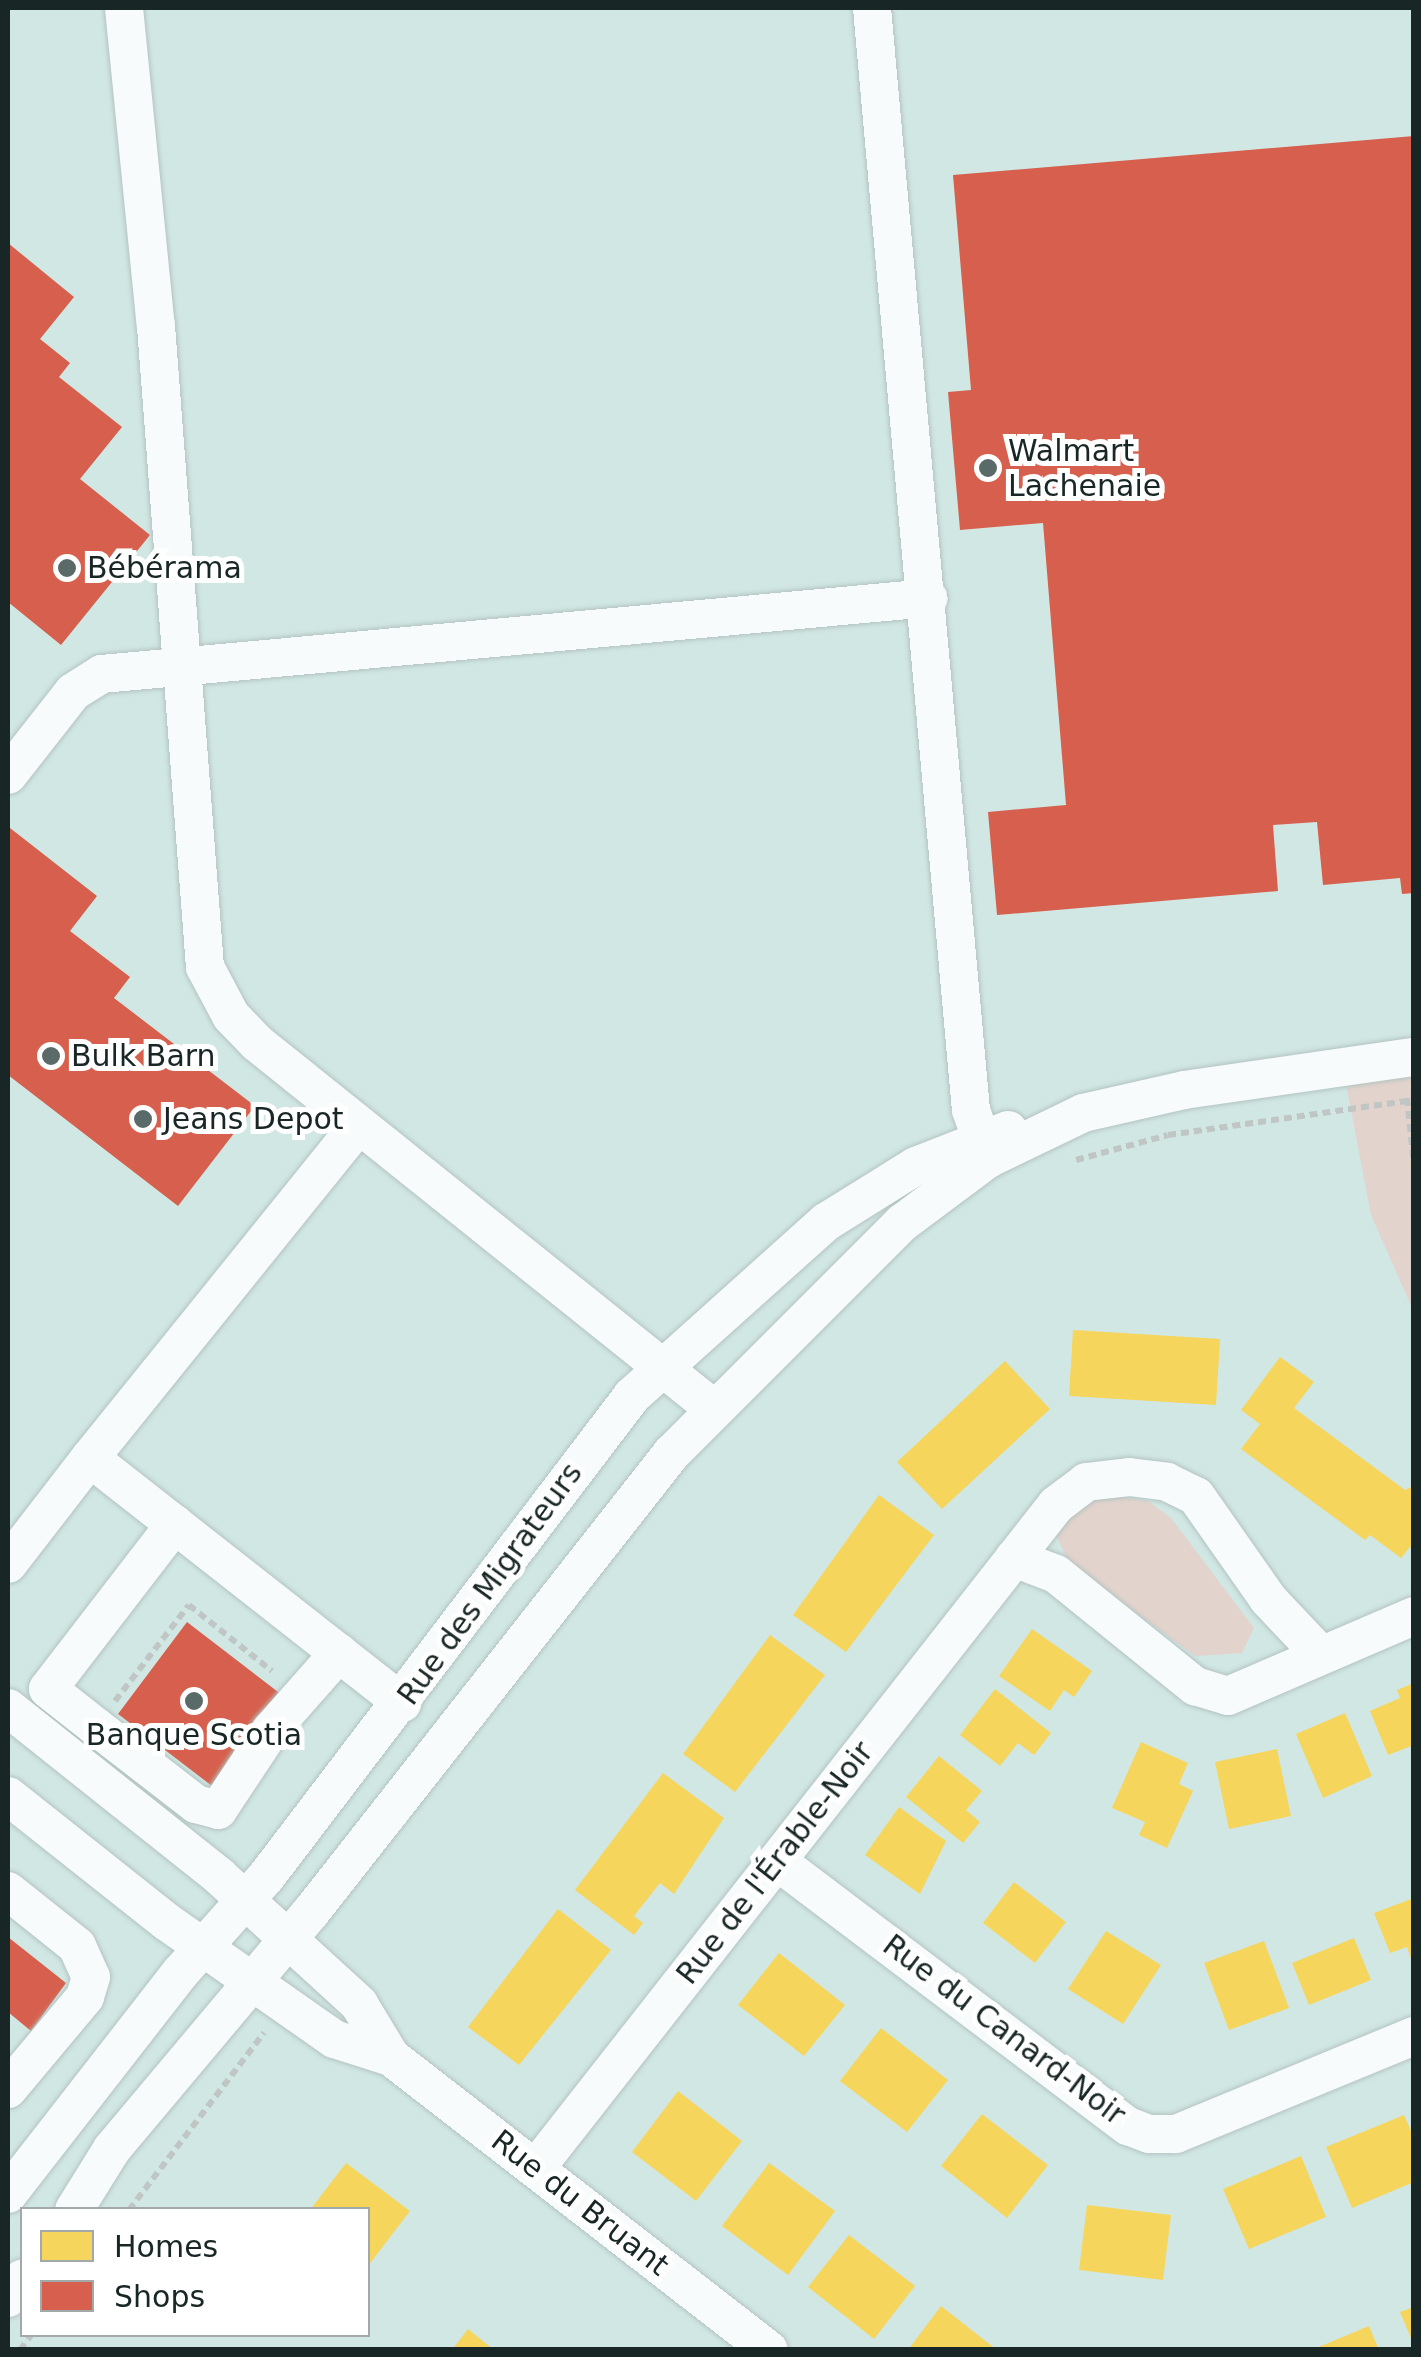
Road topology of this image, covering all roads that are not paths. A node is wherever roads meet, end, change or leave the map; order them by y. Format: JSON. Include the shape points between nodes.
{"nodes":[{"id":1,"x":124,"y":8,"type":"edge"},
{"id":2,"x":872,"y":8,"type":"edge"},
{"id":3,"x":929,"y":598,"type":"junction"},
{"id":4,"x":183,"y":664,"type":"junction"},
{"id":5,"x":8,"y":775,"type":"edge"},
{"id":6,"x":1407,"y":1058,"type":"edge"},
{"id":7,"x":358,"y":1127,"type":"junction"},
{"id":8,"x":983,"y":1149,"type":"junction"},
{"id":9,"x":662,"y":1364,"type":"junction"},
{"id":10,"x":713,"y":1408,"type":"junction"},
{"id":11,"x":90,"y":1458,"type":"junction"},
{"id":12,"x":174,"y":1524,"type":"junction"},
{"id":13,"x":1014,"y":1558,"type":"junction"},
{"id":14,"x":8,"y":1564,"type":"edge"},
{"id":15,"x":1414,"y":1616,"type":"edge"},
{"id":16,"x":338,"y":1653,"type":"junction"},
{"id":17,"x":1321,"y":1654,"type":"junction"},
{"id":18,"x":402,"y":1703,"type":"junction"},
{"id":19,"x":8,"y":1708,"type":"edge"},
{"id":20,"x":8,"y":1796,"type":"edge"},
{"id":21,"x":778,"y":1860,"type":"junction"},
{"id":22,"x":8,"y":1891,"type":"edge"},
{"id":23,"x":246,"y":1900,"type":"junction"},
{"id":24,"x":286,"y":1938,"type":"junction"},
{"id":25,"x":202,"y":1948,"type":"junction"},
{"id":26,"x":250,"y":1980,"type":"junction"},
{"id":27,"x":1414,"y":2036,"type":"edge"},
{"id":28,"x":391,"y":2057,"type":"junction"},
{"id":29,"x":8,"y":2090,"type":"edge"},
{"id":30,"x":536,"y":2168,"type":"junction"},
{"id":31,"x":8,"y":2194,"type":"edge"},
{"id":32,"x":76,"y":2207,"type":"edge"},
{"id":33,"x":769,"y":2350,"type":"edge"}],
"edges":[{"from":1,"to":4,"type":"street"},
{"from":2,"to":3,"type":"street"},
{"from":3,"to":4,"type":"street"},
{"from":3,"to":8,"type":"street"},
{"from":4,"to":5,"type":"street","via":[[102,674],[73,692]]},
{"from":4,"to":7,"type":"street","via":[[206,967],[231,1016],[256,1044]]},
{"from":6,"to":8,"type":"street","name":"Rue des Migrateurs","via":[[1198,1088],[1083,1114]]},
{"from":7,"to":9,"type":"street"},
{"from":7,"to":11,"type":"street"},
{"from":8,"to":9,"type":"street","name":"Rue des Migrateurs","via":[[916,1166],[826,1222]]},
{"from":8,"to":10,"type":"street","name":"Rue des Migrateurs"},
{"from":9,"to":10,"type":"street"},
{"from":9,"to":18,"type":"street","name":"Rue des Migrateurs","via":[[454,1622]]},
{"from":10,"to":24,"type":"street","name":"Rue des Migrateurs"},
{"from":11,"to":12,"type":"street"},
{"from":11,"to":14,"type":"street"},
{"from":12,"to":16,"type":"street"},
{"from":12,"to":16,"type":"street","via":[[48,1689],[196,1804],[218,1810],[270,1730]]},
{"from":13,"to":17,"type":"street","via":[[1056,1574],[1195,1686],[1228,1696],[1254,1690]]},
{"from":13,"to":17,"type":"street","name":"Rue de l'Érable-Noir","via":[[1056,1505],[1086,1482],[1167,1482],[1196,1496],[1268,1599]]},
{"from":13,"to":21,"type":"street","name":"Rue de l'Érable-Noir"},
{"from":15,"to":17,"type":"street"},
{"from":16,"to":18,"type":"street"},
{"from":18,"to":23,"type":"street","name":"Rue des Migrateurs"},
{"from":19,"to":23,"type":"street","name":"Rue du Bruant"},
{"from":20,"to":25,"type":"street","name":"Rue du Bruant"},
{"from":21,"to":27,"type":"street","name":"Rue du Canard-Noir","via":[[1128,2126],[1149,2134],[1176,2134]]},
{"from":21,"to":30,"type":"street","name":"Rue de l'Érable-Noir"},
{"from":22,"to":29,"type":"street","via":[[77,1946],[91,1977],[85,1997]]},
{"from":23,"to":24,"type":"street","name":"Rue du Bruant"},
{"from":23,"to":25,"type":"street","name":"Rue des Migrateurs"},
{"from":24,"to":26,"type":"street","name":"Rue des Migrateurs"},
{"from":24,"to":28,"type":"street","name":"Rue du Bruant","via":[[359,2004]]},
{"from":25,"to":26,"type":"street","name":"Rue du Bruant"},
{"from":25,"to":31,"type":"street","name":"Rue des Migrateurs"},
{"from":26,"to":28,"type":"street","name":"Rue du Bruant","via":[[334,2039]]},
{"from":26,"to":32,"type":"street","name":"Rue des Migrateurs","via":[[112,2149]]},
{"from":28,"to":30,"type":"street","name":"Rue du Bruant"},
{"from":30,"to":33,"type":"street","name":"Rue du Bruant"}]}
